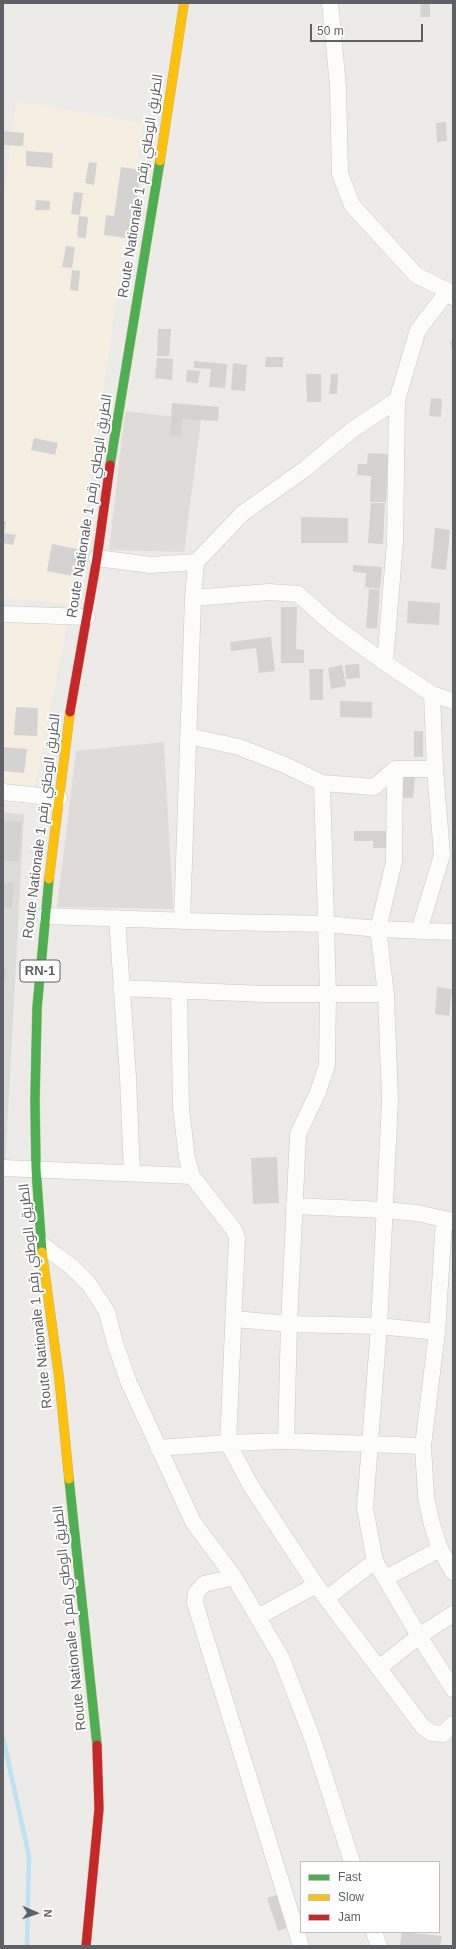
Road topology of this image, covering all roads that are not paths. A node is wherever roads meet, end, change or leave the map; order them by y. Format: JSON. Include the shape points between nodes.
{"nodes":[{"id":1,"x":184,"y":3,"type":"edge"},
{"id":2,"x":330,"y":3,"type":"edge"},
{"id":3,"x":450,"y":294,"type":"edge"},
{"id":4,"x":397,"y":400,"type":"junction"},
{"id":5,"x":97,"y":558,"type":"junction"},
{"id":6,"x":196,"y":562,"type":"junction"},
{"id":7,"x":193,"y":598,"type":"junction"},
{"id":8,"x":3,"y":614,"type":"edge"},
{"id":9,"x":87,"y":617,"type":"junction"},
{"id":10,"x":386,"y":663,"type":"junction"},
{"id":11,"x":432,"y":694,"type":"junction"},
{"id":12,"x":453,"y":701,"type":"edge"},
{"id":13,"x":188,"y":736,"type":"junction"},
{"id":14,"x":395,"y":769,"type":"junction"},
{"id":15,"x":436,"y":769,"type":"junction"},
{"id":16,"x":322,"y":783,"type":"junction"},
{"id":17,"x":3,"y":792,"type":"edge"},
{"id":18,"x":59,"y":798,"type":"junction"},
{"id":19,"x":448,"y":856,"type":"edge"},
{"id":20,"x":46,"y":916,"type":"junction"},
{"id":21,"x":117,"y":918,"type":"junction"},
{"id":22,"x":182,"y":921,"type":"junction"},
{"id":23,"x":327,"y":924,"type":"junction"},
{"id":24,"x":378,"y":929,"type":"junction"},
{"id":25,"x":419,"y":931,"type":"junction"},
{"id":26,"x":453,"y":932,"type":"edge"},
{"id":27,"x":121,"y":988,"type":"junction"},
{"id":28,"x":179,"y":990,"type":"junction"},
{"id":29,"x":328,"y":994,"type":"junction"},
{"id":30,"x":386,"y":994,"type":"junction"},
{"id":31,"x":3,"y":1168,"type":"edge"},
{"id":32,"x":36,"y":1169,"type":"junction"},
{"id":33,"x":132,"y":1173,"type":"junction"},
{"id":34,"x":192,"y":1176,"type":"junction"},
{"id":35,"x":294,"y":1206,"type":"junction"},
{"id":36,"x":384,"y":1210,"type":"junction"},
{"id":37,"x":449,"y":1221,"type":"edge"},
{"id":38,"x":41,"y":1244,"type":"junction"},
{"id":39,"x":234,"y":1319,"type":"junction"},
{"id":40,"x":289,"y":1324,"type":"junction"},
{"id":41,"x":379,"y":1326,"type":"junction"},
{"id":42,"x":437,"y":1332,"type":"junction"},
{"id":43,"x":286,"y":1441,"type":"junction"},
{"id":44,"x":228,"y":1443,"type":"junction"},
{"id":45,"x":370,"y":1443,"type":"junction"},
{"id":46,"x":423,"y":1446,"type":"junction"},
{"id":47,"x":158,"y":1448,"type":"junction"},
{"id":48,"x":440,"y":1549,"type":"junction"},
{"id":49,"x":375,"y":1561,"type":"junction"},
{"id":50,"x":453,"y":1572,"type":"edge"},
{"id":51,"x":234,"y":1577,"type":"junction"},
{"id":52,"x":386,"y":1578,"type":"junction"},
{"id":53,"x":316,"y":1586,"type":"junction"},
{"id":54,"x":327,"y":1598,"type":"junction"},
{"id":55,"x":453,"y":1614,"type":"edge"},
{"id":56,"x":258,"y":1617,"type":"junction"},
{"id":57,"x":419,"y":1636,"type":"junction"},
{"id":58,"x":380,"y":1667,"type":"junction"},
{"id":59,"x":453,"y":1689,"type":"edge"},
{"id":60,"x":453,"y":1724,"type":"edge"},
{"id":61,"x":352,"y":1861,"type":"edge"},
{"id":62,"x":374,"y":1933,"type":"edge"},
{"id":63,"x":86,"y":1946,"type":"edge"},
{"id":64,"x":301,"y":1946,"type":"edge"},
{"id":65,"x":378,"y":1946,"type":"edge"}],
"edges":[{"from":1,"to":5,"type":"highway","name":"Route Nationale الطريق الوطني رقم 1","number":"RN-1","via":[[118,410]]},
{"from":2,"to":3,"type":"street","via":[[338,86],[340,174],[352,205],[416,275]]},
{"from":3,"to":4,"type":"street","via":[[418,330]]},
{"from":4,"to":6,"type":"street","via":[[352,430],[305,469],[243,513]]},
{"from":4,"to":10,"type":"street","via":[[395,542]]},
{"from":5,"to":6,"type":"street","via":[[150,565]]},
{"from":5,"to":9,"type":"highway","name":"Route Nationale الطريق الوطني رقم 1","number":"RN-1"},
{"from":6,"to":7,"type":"street"},
{"from":7,"to":10,"type":"street","via":[[269,592],[298,594],[333,625]]},
{"from":7,"to":13,"type":"street"},
{"from":8,"to":9,"type":"street"},
{"from":9,"to":18,"type":"highway","name":"Route Nationale الطريق الوطني رقم 1","number":"RN-1","via":[[70,708]]},
{"from":10,"to":11,"type":"street"},
{"from":11,"to":12,"type":"street"},
{"from":11,"to":15,"type":"street"},
{"from":13,"to":16,"type":"street","via":[[239,747]]},
{"from":13,"to":22,"type":"street"},
{"from":14,"to":15,"type":"street"},
{"from":14,"to":16,"type":"street","via":[[374,787]]},
{"from":14,"to":24,"type":"street","via":[[394,862]]},
{"from":15,"to":19,"type":"street"},
{"from":16,"to":23,"type":"street"},
{"from":17,"to":18,"type":"street"},
{"from":18,"to":20,"type":"highway","name":"Route Nationale الطريق الوطني رقم 1","number":"RN-1"},
{"from":19,"to":25,"type":"street"},
{"from":20,"to":21,"type":"street"},
{"from":20,"to":32,"type":"highway","name":"Route Nationale الطريق الوطني رقم 1","number":"RN-1","via":[[37,1008]]},
{"from":21,"to":22,"type":"street"},
{"from":21,"to":27,"type":"street"},
{"from":22,"to":23,"type":"street"},
{"from":23,"to":24,"type":"street"},
{"from":23,"to":29,"type":"street"},
{"from":24,"to":25,"type":"street"},
{"from":24,"to":30,"type":"street"},
{"from":25,"to":26,"type":"street"},
{"from":27,"to":28,"type":"street"},
{"from":27,"to":33,"type":"street"},
{"from":28,"to":29,"type":"street"},
{"from":28,"to":34,"type":"street","via":[[182,1110],[187,1158]]},
{"from":29,"to":30,"type":"street"},
{"from":29,"to":35,"type":"street","via":[[327,1065],[318,1092],[298,1134]]},
{"from":30,"to":36,"type":"street","via":[[390,1101]]},
{"from":31,"to":32,"type":"street"},
{"from":32,"to":33,"type":"street"},
{"from":32,"to":38,"type":"highway","name":"Route Nationale الطريق الوطني رقم 1","number":"RN-1"},
{"from":33,"to":34,"type":"street"},
{"from":34,"to":39,"type":"street","via":[[234,1230],[237,1238]]},
{"from":35,"to":36,"type":"street"},
{"from":35,"to":40,"type":"street"},
{"from":36,"to":37,"type":"street","via":[[417,1213]]},
{"from":36,"to":41,"type":"street"},
{"from":37,"to":42,"type":"street"},
{"from":38,"to":47,"type":"street","via":[[76,1271],[107,1312],[129,1383]]},
{"from":38,"to":63,"type":"highway","name":"Route Nationale الطريق الوطني رقم 1","number":"RN-1","via":[[59,1377],[97,1749],[99,1809]]},
{"from":39,"to":40,"type":"street"},
{"from":39,"to":44,"type":"street"},
{"from":40,"to":41,"type":"street"},
{"from":40,"to":43,"type":"street"},
{"from":41,"to":42,"type":"street"},
{"from":41,"to":45,"type":"street"},
{"from":42,"to":46,"type":"street"},
{"from":43,"to":44,"type":"street"},
{"from":43,"to":45,"type":"street"},
{"from":44,"to":47,"type":"street"},
{"from":44,"to":53,"type":"street","via":[[251,1486]]},
{"from":45,"to":46,"type":"street"},
{"from":45,"to":49,"type":"street","via":[[365,1508]]},
{"from":46,"to":48,"type":"street","via":[[426,1497]]},
{"from":47,"to":51,"type":"street","via":[[192,1522]]},
{"from":48,"to":50,"type":"street"},
{"from":48,"to":52,"type":"street"},
{"from":49,"to":52,"type":"street"},
{"from":49,"to":54,"type":"street"},
{"from":51,"to":56,"type":"street"},
{"from":51,"to":64,"type":"street","via":[[204,1584],[196,1593],[195,1604]]},
{"from":52,"to":57,"type":"street"},
{"from":53,"to":54,"type":"street"},
{"from":53,"to":56,"type":"street"},
{"from":54,"to":58,"type":"street"},
{"from":55,"to":57,"type":"street"},
{"from":56,"to":61,"type":"street","via":[[281,1657],[313,1740]]},
{"from":57,"to":58,"type":"street"},
{"from":57,"to":59,"type":"street"},
{"from":58,"to":60,"type":"street","via":[[423,1726],[432,1733],[443,1734]]},
{"from":62,"to":65,"type":"street"}]}
